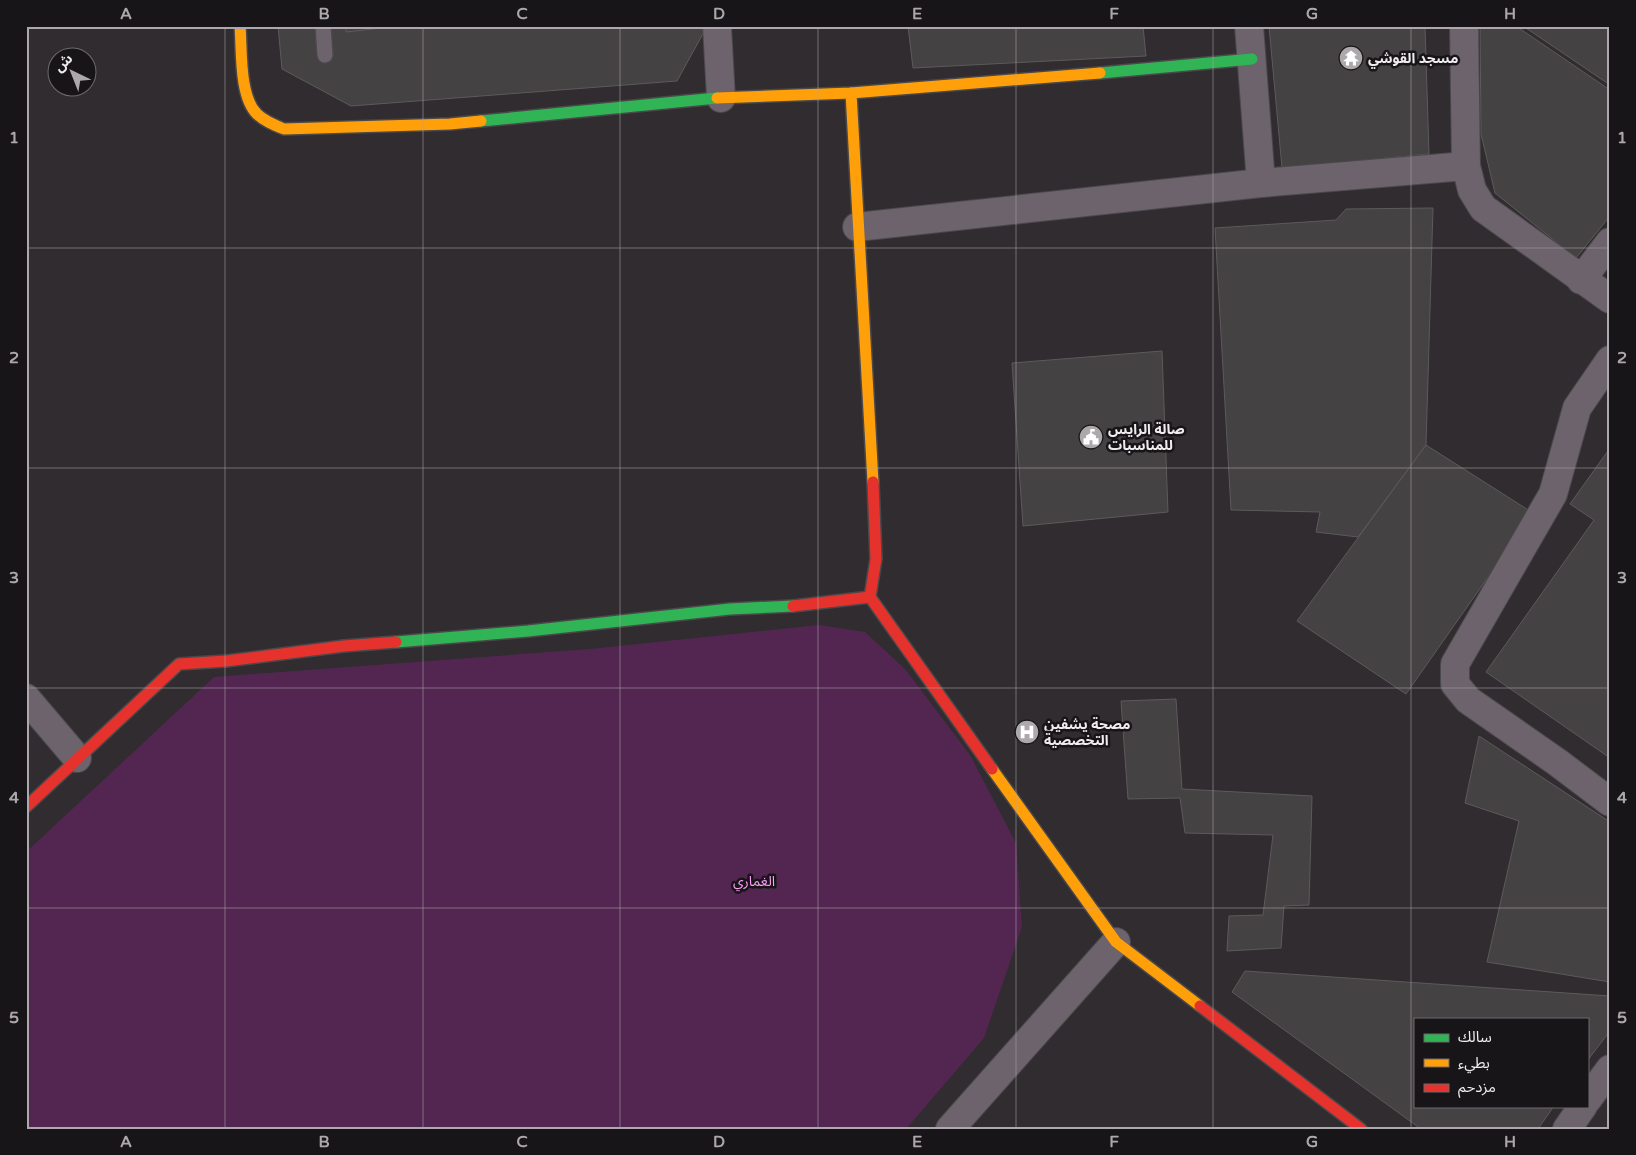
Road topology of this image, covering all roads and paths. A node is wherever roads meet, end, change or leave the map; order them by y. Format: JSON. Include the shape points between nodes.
{"nodes":[{"id":1,"x":240,"y":26,"type":"edge"},
{"id":2,"x":323,"y":26,"type":"edge"},
{"id":3,"x":717,"y":26,"type":"edge"},
{"id":4,"x":1249,"y":26,"type":"edge"},
{"id":5,"x":1464,"y":26,"type":"edge"},
{"id":6,"x":325,"y":55,"type":"dead end"},
{"id":7,"x":1252,"y":59,"type":"junction"},
{"id":8,"x":851,"y":93,"type":"junction"},
{"id":9,"x":721,"y":98,"type":"junction"},
{"id":10,"x":1466,"y":166,"type":"junction"},
{"id":11,"x":1261,"y":183,"type":"junction"},
{"id":12,"x":857,"y":227,"type":"junction"},
{"id":13,"x":1610,"y":242,"type":"edge"},
{"id":14,"x":1581,"y":280,"type":"junction"},
{"id":15,"x":1610,"y":299,"type":"edge"},
{"id":16,"x":1610,"y":360,"type":"edge"},
{"id":17,"x":870,"y":597,"type":"junction"},
{"id":18,"x":26,"y":698,"type":"edge"},
{"id":19,"x":77,"y":758,"type":"junction"},
{"id":20,"x":1610,"y":802,"type":"edge"},
{"id":21,"x":26,"y":807,"type":"edge"},
{"id":22,"x":1116,"y":942,"type":"junction"},
{"id":23,"x":1610,"y":1069,"type":"edge"},
{"id":24,"x":1588,"y":1099,"type":"edge"},
{"id":25,"x":1582,"y":1108,"type":"edge"},
{"id":26,"x":950,"y":1129,"type":"edge"},
{"id":27,"x":1361,"y":1129,"type":"edge"},
{"id":28,"x":1567,"y":1129,"type":"edge"}],
"edges":[{"from":1,"to":9,"type":"street","via":[[245,96],[260,118],[284,129],[450,124]]},
{"from":2,"to":6,"type":"lane"},
{"from":3,"to":9,"type":"street"},
{"from":4,"to":7,"type":"street"},
{"from":5,"to":10,"type":"street"},
{"from":7,"to":8,"type":"street"},
{"from":7,"to":11,"type":"street"},
{"from":8,"to":9,"type":"street"},
{"from":8,"to":12,"type":"street"},
{"from":10,"to":11,"type":"street"},
{"from":10,"to":14,"type":"street","via":[[1472,190],[1484,208]]},
{"from":11,"to":12,"type":"street"},
{"from":12,"to":17,"type":"street","via":[[875,521],[876,559]]},
{"from":13,"to":14,"type":"street"},
{"from":14,"to":15,"type":"street"},
{"from":16,"to":20,"type":"street","via":[[1577,408],[1553,494],[1455,664],[1455,684],[1468,700]]},
{"from":17,"to":19,"type":"street","via":[[804,606],[730,609],[179,664]]},
{"from":17,"to":22,"type":"street"},
{"from":18,"to":19,"type":"street"},
{"from":19,"to":21,"type":"street"},
{"from":22,"to":26,"type":"street"},
{"from":22,"to":27,"type":"street"},
{"from":23,"to":24,"type":"street"},
{"from":25,"to":28,"type":"street"}]}
